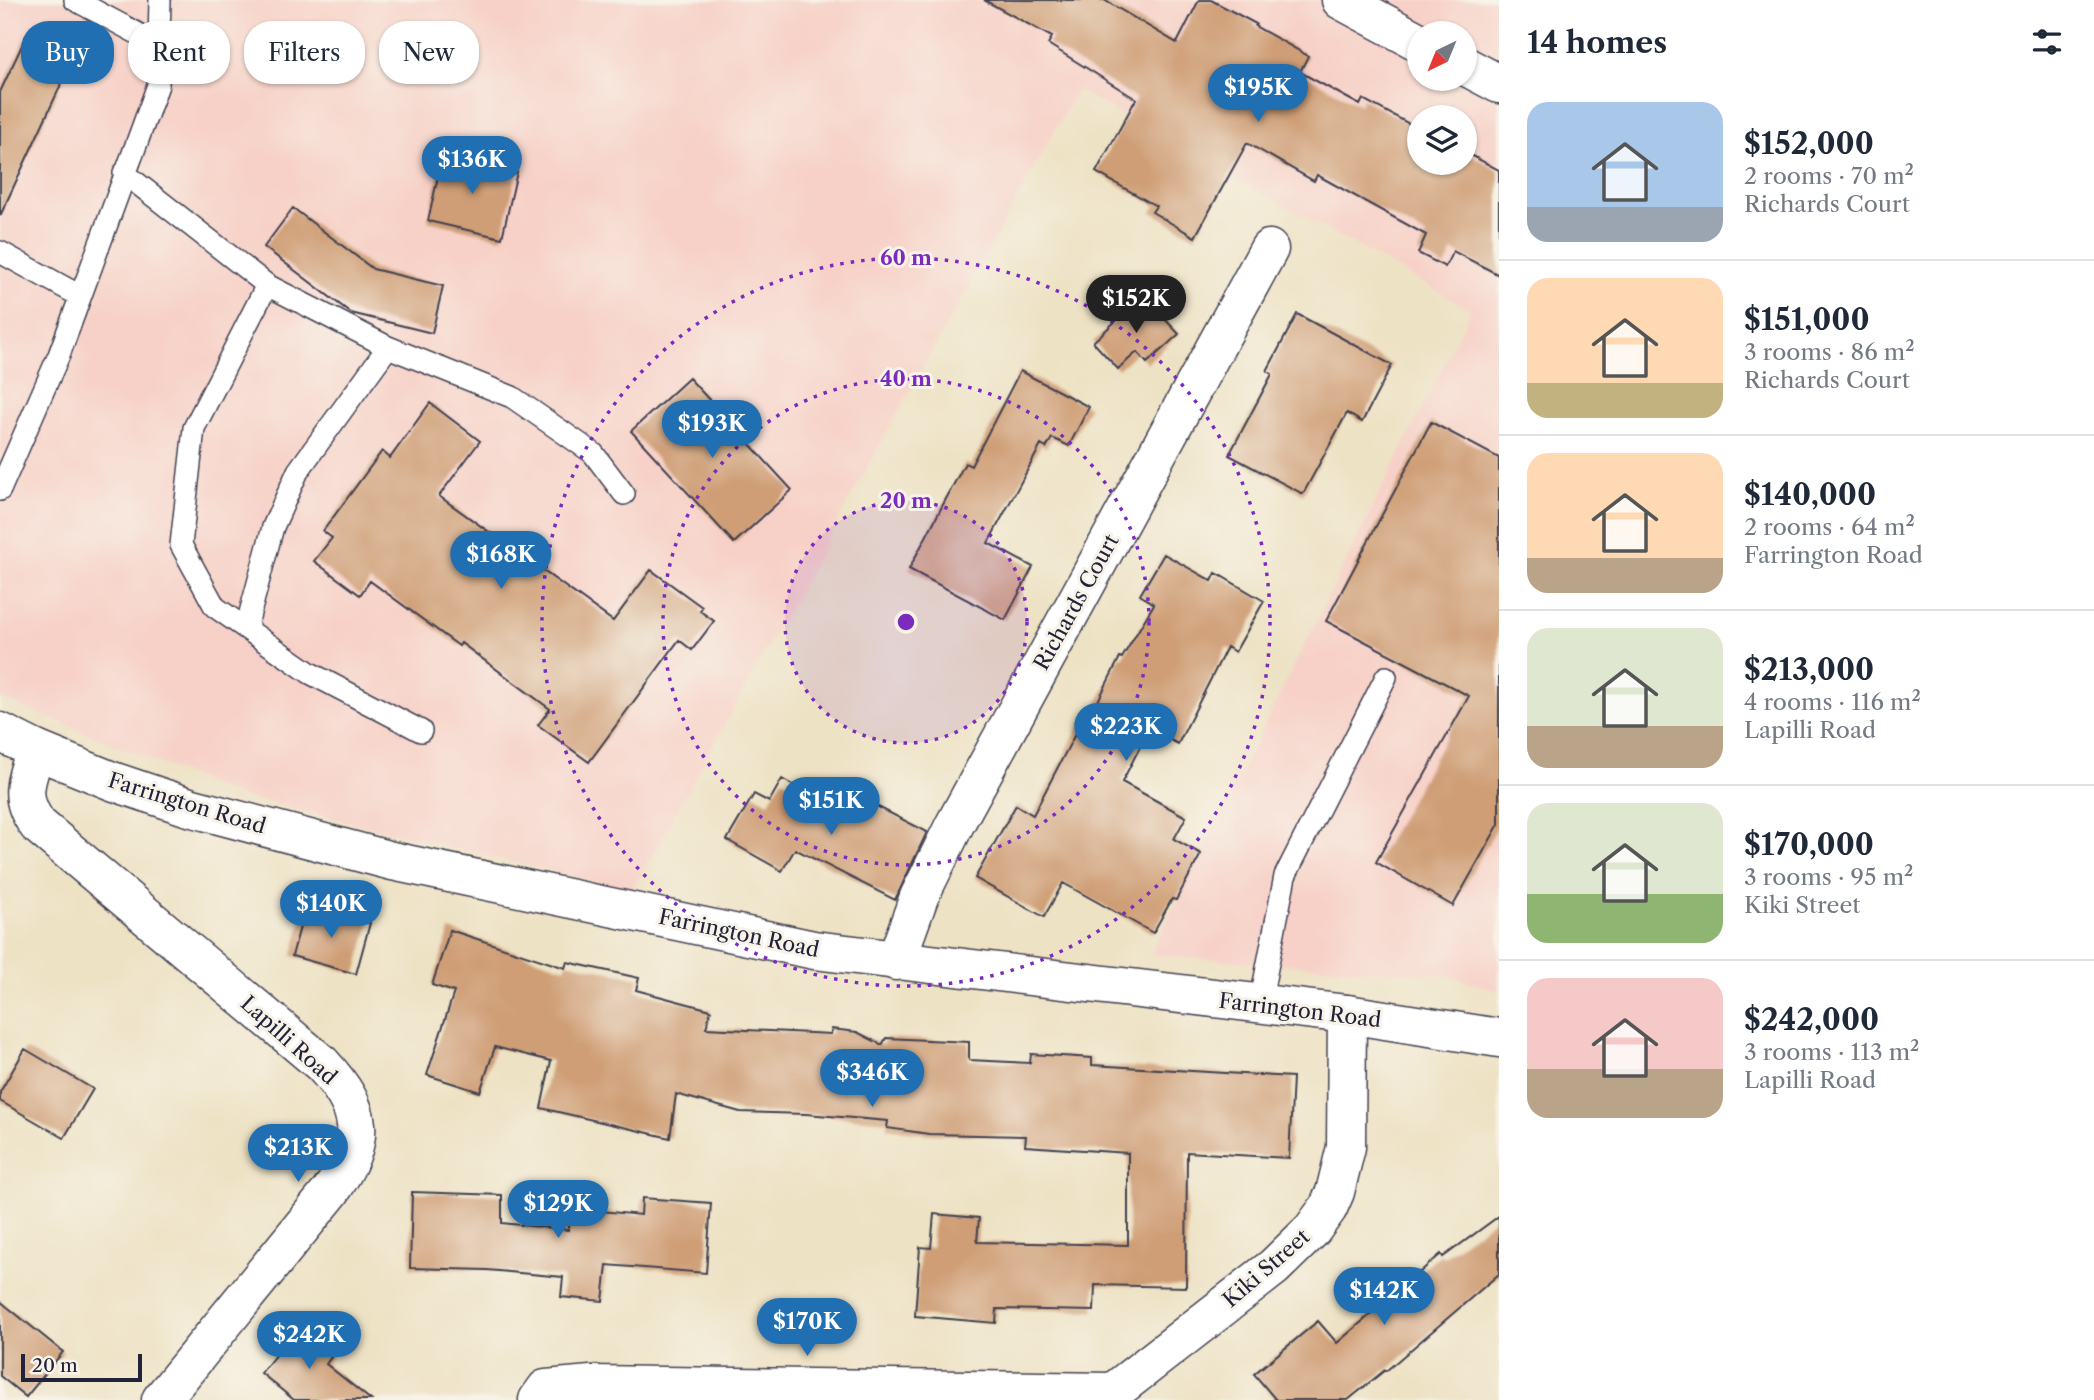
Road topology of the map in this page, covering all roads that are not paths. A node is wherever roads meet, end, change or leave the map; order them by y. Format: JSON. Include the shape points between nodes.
{"nodes":[{"id":1,"x":75,"y":0,"type":"edge"},
{"id":2,"x":160,"y":0,"type":"edge"},
{"id":3,"x":1341,"y":0,"type":"edge"},
{"id":4,"x":160,"y":21,"type":"edge"},
{"id":5,"x":128,"y":28,"type":"edge"},
{"id":6,"x":1407,"y":36,"type":"edge"},
{"id":7,"x":1477,"y":72,"type":"edge"},
{"id":8,"x":158,"y":84,"type":"edge"},
{"id":9,"x":1499,"y":84,"type":"edge"},
{"id":10,"x":124,"y":173,"type":"junction"},
{"id":11,"x":1269,"y":249,"type":"dead end"},
{"id":12,"x":0,"y":252,"type":"edge"},
{"id":13,"x":267,"y":285,"type":"junction"},
{"id":14,"x":80,"y":296,"type":"junction"},
{"id":15,"x":388,"y":347,"type":"junction"},
{"id":16,"x":0,"y":490,"type":"edge"},
{"id":17,"x":624,"y":494,"type":"dead end"},
{"id":18,"x":246,"y":628,"type":"junction"},
{"id":19,"x":1386,"y":677,"type":"dead end"},
{"id":20,"x":421,"y":731,"type":"dead end"},
{"id":21,"x":0,"y":732,"type":"edge"},
{"id":22,"x":36,"y":750,"type":"junction"},
{"id":23,"x":896,"y":961,"type":"junction"},
{"id":24,"x":1260,"y":1004,"type":"junction"},
{"id":25,"x":1347,"y":1014,"type":"junction"},
{"id":26,"x":1499,"y":1038,"type":"edge"},
{"id":27,"x":1107,"y":1396,"type":"edge"},
{"id":28,"x":161,"y":1400,"type":"edge"},
{"id":29,"x":538,"y":1400,"type":"edge"}],
"edges":[{"from":1,"to":5,"type":"lane"},
{"from":2,"to":4,"type":"lane"},
{"from":3,"to":6,"type":"street"},
{"from":7,"to":9,"type":"street"},
{"from":8,"to":10,"type":"lane"},
{"from":10,"to":13,"type":"lane"},
{"from":10,"to":14,"type":"lane"},
{"from":11,"to":23,"type":"street","name":"Richards Court","via":[[955,824],[919,897]]},
{"from":12,"to":14,"type":"lane"},
{"from":13,"to":15,"type":"lane"},
{"from":13,"to":18,"type":"lane","via":[[194,428],[181,545],[215,607]]},
{"from":14,"to":16,"type":"lane"},
{"from":15,"to":17,"type":"lane","via":[[512,397],[593,453]]},
{"from":15,"to":18,"type":"lane","via":[[298,471],[273,527]]},
{"from":18,"to":20,"type":"lane","via":[[310,673]]},
{"from":19,"to":24,"type":"lane","via":[[1285,876]]},
{"from":21,"to":22,"type":"street","name":"Farrington Road"},
{"from":22,"to":23,"type":"street","name":"Farrington Road","via":[[188,807],[392,861],[814,950]]},
{"from":22,"to":28,"type":"street","name":"Lapilli Road","via":[[24,794],[25,806],[38,825],[322,1065],[351,1100],[356,1119],[352,1155],[331,1191]]},
{"from":23,"to":24,"type":"street","name":"Farrington Road"},
{"from":24,"to":25,"type":"street","name":"Farrington Road"},
{"from":25,"to":26,"type":"street","name":"Farrington Road"},
{"from":25,"to":27,"type":"street","name":"Kiki Street","via":[[1346,1147],[1328,1208],[1274,1267]]},
{"from":27,"to":29,"type":"street","name":"Kiki Street","via":[[591,1385],[546,1389]]}]}
